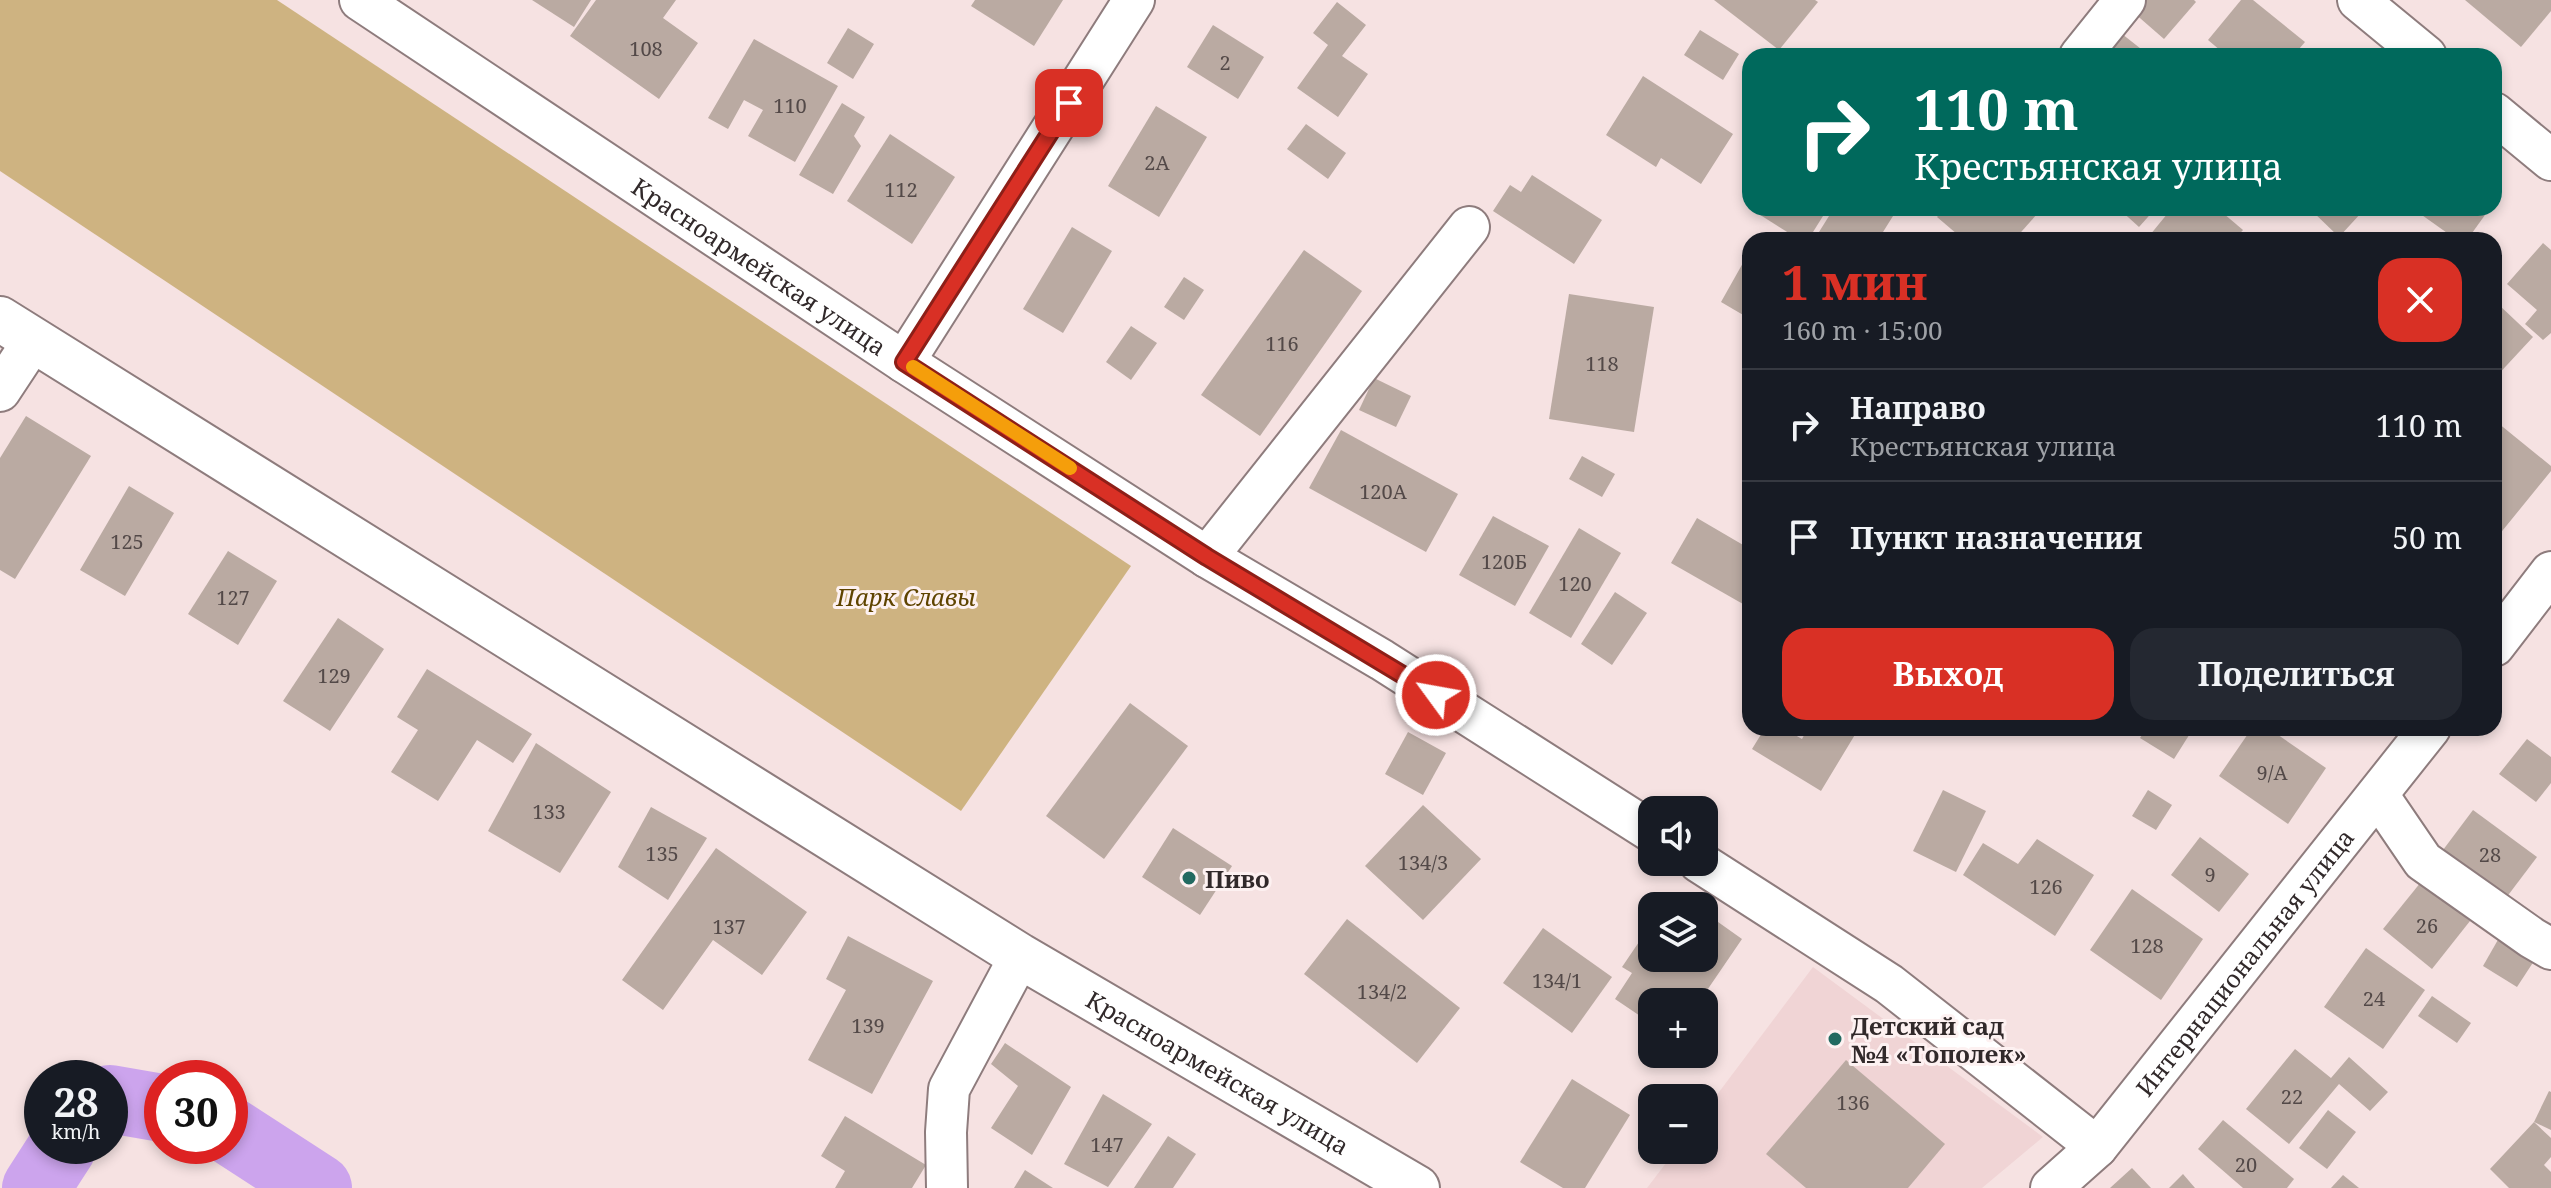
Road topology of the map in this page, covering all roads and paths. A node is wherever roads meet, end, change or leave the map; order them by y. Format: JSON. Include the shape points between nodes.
{"nodes":[{"id":1,"x":360,"y":0,"type":"edge"},
{"id":2,"x":1134,"y":0,"type":"edge"},
{"id":3,"x":2125,"y":0,"type":"edge"},
{"id":4,"x":2358,"y":0,"type":"edge"},
{"id":5,"x":2086,"y":48,"type":"edge"},
{"id":6,"x":2416,"y":48,"type":"edge"},
{"id":7,"x":2502,"y":120,"type":"edge"},
{"id":8,"x":2551,"y":160,"type":"edge"},
{"id":9,"x":1469,"y":227,"type":"dead end"},
{"id":10,"x":17,"y":330,"type":"edge"},
{"id":11,"x":904,"y":362,"type":"junction"},
{"id":12,"x":0,"y":391,"type":"edge"},
{"id":13,"x":1207,"y":557,"type":"junction"},
{"id":14,"x":2551,"y":572,"type":"edge"},
{"id":15,"x":2502,"y":636,"type":"edge"},
{"id":16,"x":2424,"y":736,"type":"edge"},
{"id":17,"x":2378,"y":795,"type":"junction"},
{"id":18,"x":1638,"y":823,"type":"edge"},
{"id":19,"x":1718,"y":874,"type":"edge"},
{"id":20,"x":2551,"y":949,"type":"edge"},
{"id":21,"x":1020,"y":956,"type":"junction"},
{"id":22,"x":2097,"y":1147,"type":"junction"},
{"id":23,"x":947,"y":1188,"type":"edge"},
{"id":24,"x":1417,"y":1188,"type":"edge"},
{"id":25,"x":2051,"y":1188,"type":"edge"}],
"edges":[{"from":1,"to":11,"type":"street","name":"Красноармейская улица"},
{"from":2,"to":11,"type":"street"},
{"from":3,"to":5,"type":"street"},
{"from":4,"to":6,"type":"street"},
{"from":7,"to":8,"type":"street"},
{"from":9,"to":13,"type":"street"},
{"from":10,"to":12,"type":"street"},
{"from":10,"to":21,"type":"main road","name":"Красноармейская улица"},
{"from":11,"to":13,"type":"street","name":"Красноармейская улица"},
{"from":13,"to":18,"type":"street","name":"Красноармейская улица","via":[[1382,660]]},
{"from":14,"to":15,"type":"street"},
{"from":16,"to":17,"type":"street","name":"Интернациональная улица"},
{"from":17,"to":20,"type":"street","via":[[2423,861]]},
{"from":17,"to":22,"type":"street","name":"Интернациональная улица"},
{"from":19,"to":22,"type":"street","via":[[1889,984]]},
{"from":21,"to":23,"type":"street","via":[[949,1089]]},
{"from":21,"to":24,"type":"main road","name":"Красноармейская улица"},
{"from":22,"to":25,"type":"street","name":"Интернациональная улица"}]}
